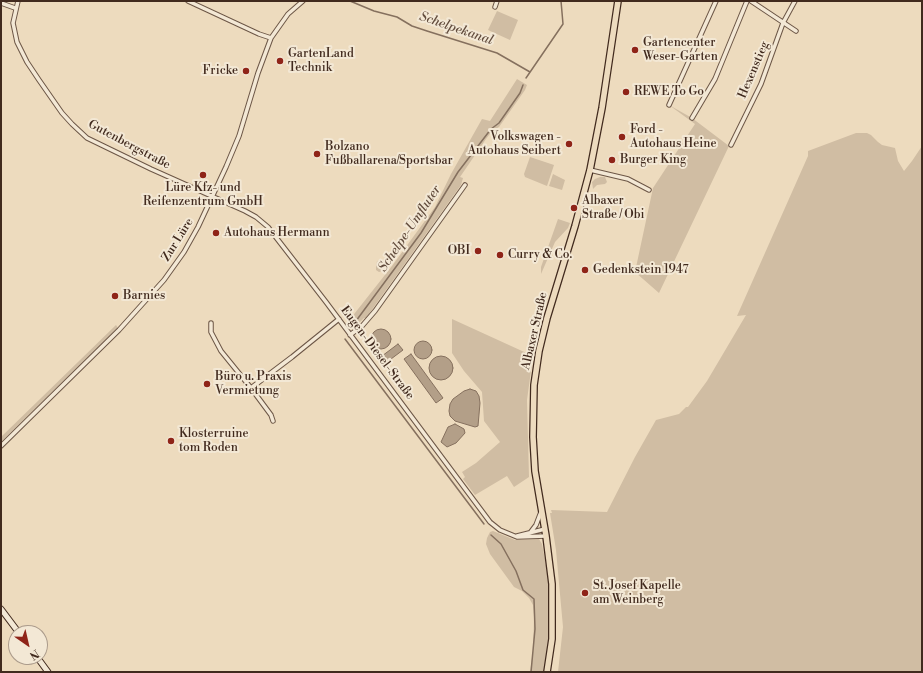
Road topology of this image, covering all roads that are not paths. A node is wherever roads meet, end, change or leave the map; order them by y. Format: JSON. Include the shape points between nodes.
{"nodes":[{"id":1,"x":18,"y":1,"type":"edge"},
{"id":2,"x":188,"y":1,"type":"edge"},
{"id":3,"x":303,"y":1,"type":"edge"},
{"id":4,"x":497,"y":1,"type":"edge"},
{"id":5,"x":618,"y":1,"type":"edge"},
{"id":6,"x":716,"y":1,"type":"edge"},
{"id":7,"x":747,"y":1,"type":"edge"},
{"id":8,"x":751,"y":1,"type":"edge"},
{"id":9,"x":795,"y":1,"type":"edge"},
{"id":10,"x":1,"y":3,"type":"edge"},
{"id":11,"x":495,"y":7,"type":"dead end"},
{"id":12,"x":15,"y":8,"type":"junction"},
{"id":13,"x":783,"y":23,"type":"junction"},
{"id":14,"x":796,"y":30,"type":"dead end"},
{"id":15,"x":271,"y":38,"type":"junction"},
{"id":16,"x":669,"y":105,"type":"dead end"},
{"id":17,"x":692,"y":118,"type":"dead end"},
{"id":18,"x":731,"y":145,"type":"dead end"},
{"id":19,"x":590,"y":170,"type":"junction"},
{"id":20,"x":466,"y":185,"type":"dead end"},
{"id":21,"x":649,"y":190,"type":"dead end"},
{"id":22,"x":213,"y":196,"type":"junction"},
{"id":23,"x":339,"y":319,"type":"junction"},
{"id":24,"x":211,"y":323,"type":"dead end"},
{"id":25,"x":350,"y":335,"type":"junction"},
{"id":26,"x":251,"y":388,"type":"junction"},
{"id":27,"x":273,"y":421,"type":"dead end"},
{"id":28,"x":1,"y":446,"type":"edge"},
{"id":29,"x":541,"y":511,"type":"junction"},
{"id":30,"x":545,"y":530,"type":"junction"},
{"id":31,"x":530,"y":533,"type":"junction"},
{"id":32,"x":512,"y":536,"type":"junction"},
{"id":33,"x":546,"y":536,"type":"junction"},
{"id":34,"x":1,"y":609,"type":"edge"},
{"id":35,"x":13,"y":625,"type":"edge"},
{"id":36,"x":548,"y":672,"type":"edge"}],
"edges":[{"from":1,"to":12,"type":"street","name":"Gutenbergstraße"},
{"from":2,"to":15,"type":"street"},
{"from":3,"to":15,"type":"street","name":"Zur Lüre","via":[[288,14]]},
{"from":4,"to":11,"type":"street"},
{"from":5,"to":19,"type":"main road","name":"Albaxer Straße"},
{"from":6,"to":16,"type":"street"},
{"from":7,"to":17,"type":"street","via":[[715,78]]},
{"from":8,"to":13,"type":"street"},
{"from":9,"to":13,"type":"street","name":"Hexenstieg"},
{"from":10,"to":12,"type":"street"},
{"from":12,"to":22,"type":"street","name":"Gutenbergstraße","via":[[13,23],[17,42],[39,80],[72,124],[87,138]]},
{"from":13,"to":14,"type":"street"},
{"from":13,"to":18,"type":"street","name":"Hexenstieg","via":[[761,84]]},
{"from":15,"to":22,"type":"street","name":"Zur Lüre","via":[[239,136]]},
{"from":19,"to":21,"type":"street","via":[[628,179]]},
{"from":19,"to":29,"type":"main road","name":"Albaxer Straße","via":[[547,318],[537,368],[533,437]]},
{"from":20,"to":25,"type":"street","via":[[375,311]]},
{"from":22,"to":23,"type":"street","name":"Eugen-Diesel-Straße","via":[[256,217],[268,227]]},
{"from":22,"to":28,"type":"street","name":"Zur Lüre","via":[[184,252],[164,280],[119,330]]},
{"from":23,"to":25,"type":"street","name":"Eugen-Diesel-Straße"},
{"from":23,"to":26,"type":"street"},
{"from":24,"to":26,"type":"street","via":[[211,332],[221,351]]},
{"from":25,"to":32,"type":"street","name":"Eugen-Diesel-Straße","via":[[490,522]]},
{"from":26,"to":27,"type":"street"},
{"from":29,"to":30,"type":"main road","name":"Albaxer Straße"},
{"from":29,"to":31,"type":"street"},
{"from":30,"to":31,"type":"street"},
{"from":30,"to":33,"type":"main road","name":"Albaxer Straße"},
{"from":31,"to":32,"type":"street"},
{"from":32,"to":33,"type":"street","name":"Eugen-Diesel-Straße"},
{"from":33,"to":36,"type":"main road","name":"Albaxer Straße","via":[[553,600]]},
{"from":34,"to":35,"type":"street"}]}
